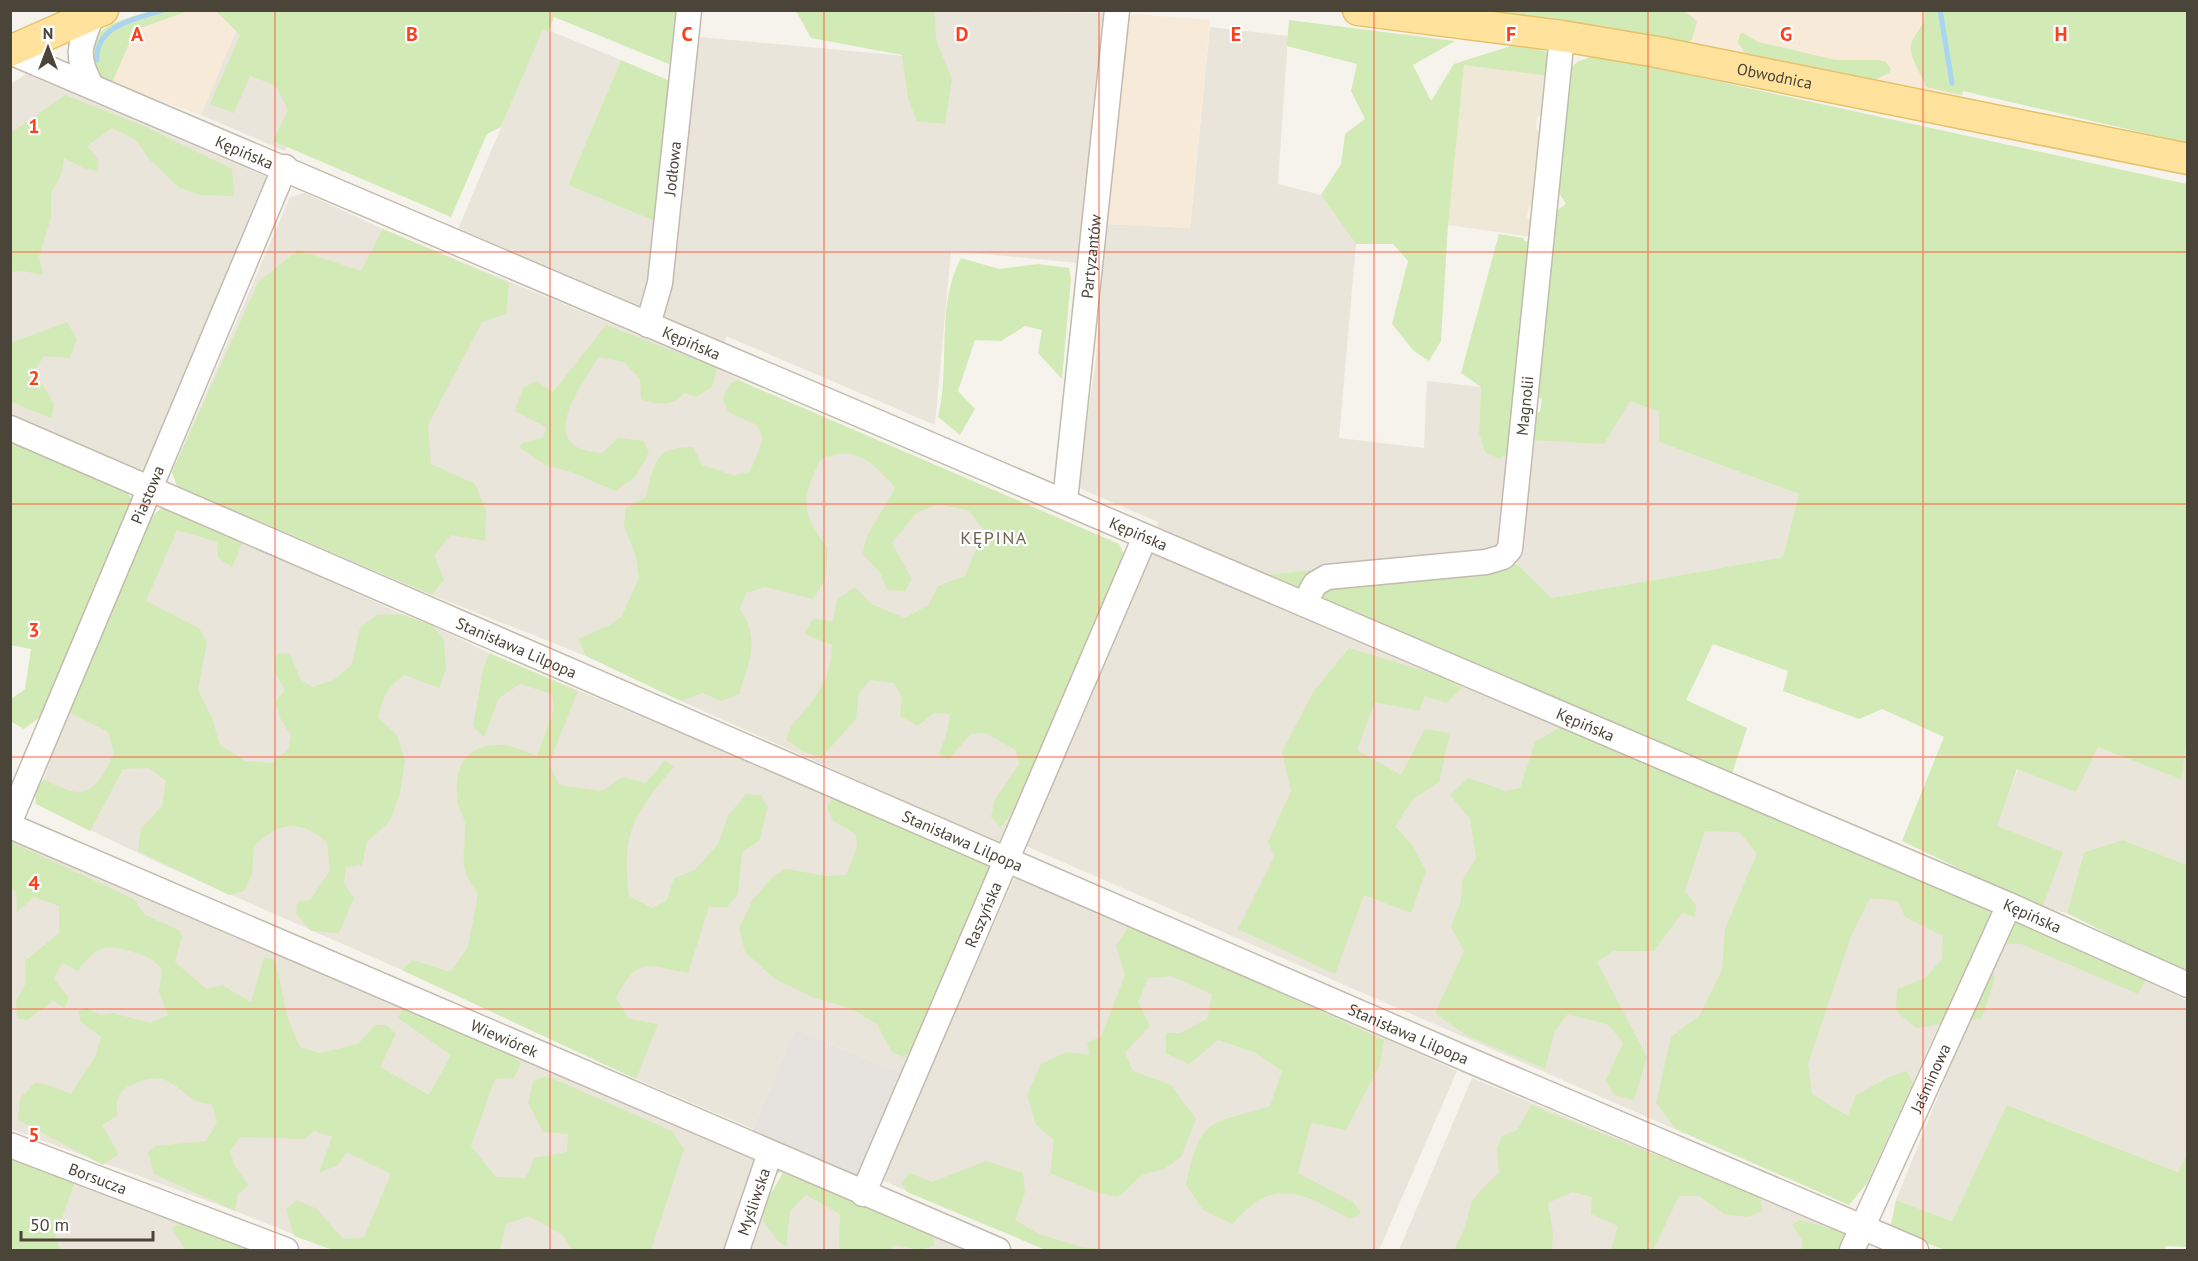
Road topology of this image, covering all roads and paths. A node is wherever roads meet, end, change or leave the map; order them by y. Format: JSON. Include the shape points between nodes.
{"nodes":[{"id":1,"x":689,"y":10,"type":"edge"},
{"id":2,"x":1117,"y":10,"type":"edge"},
{"id":3,"x":1358,"y":10,"type":"edge"},
{"id":4,"x":98,"y":12,"type":"edge"},
{"id":5,"x":1562,"y":36,"type":"junction"},
{"id":6,"x":10,"y":51,"type":"edge"},
{"id":7,"x":90,"y":83,"type":"junction"},
{"id":8,"x":2187,"y":159,"type":"edge"},
{"id":9,"x":285,"y":168,"type":"junction"},
{"id":10,"x":648,"y":324,"type":"junction"},
{"id":11,"x":10,"y":428,"type":"edge"},
{"id":12,"x":151,"y":487,"type":"junction"},
{"id":13,"x":1065,"y":501,"type":"junction"},
{"id":14,"x":1145,"y":537,"type":"junction"},
{"id":15,"x":1304,"y":604,"type":"junction"},
{"id":16,"x":10,"y":820,"type":"edge"},
{"id":17,"x":10,"y":826,"type":"edge"},
{"id":18,"x":1008,"y":861,"type":"junction"},
{"id":19,"x":2008,"y":905,"type":"junction"},
{"id":20,"x":2187,"y":985,"type":"edge"},
{"id":21,"x":10,"y":1145,"type":"edge"},
{"id":22,"x":770,"y":1153,"type":"junction"},
{"id":23,"x":862,"y":1194,"type":"junction"},
{"id":24,"x":1862,"y":1227,"type":"junction"},
{"id":25,"x":286,"y":1251,"type":"edge"},
{"id":26,"x":737,"y":1251,"type":"edge"},
{"id":27,"x":998,"y":1251,"type":"edge"},
{"id":28,"x":1852,"y":1251,"type":"edge"},
{"id":29,"x":1916,"y":1251,"type":"edge"}],
"edges":[{"from":1,"to":10,"type":"street","name":"Jodłowa","via":[[660,283]]},
{"from":2,"to":13,"type":"street","name":"Partyzantów"},
{"from":3,"to":5,"type":"main road","name":"Obwodnica"},
{"from":4,"to":6,"type":"main road"},
{"from":4,"to":7,"type":"street","via":[[80,52]]},
{"from":5,"to":8,"type":"main road","name":"Obwodnica"},
{"from":5,"to":15,"type":"street","name":"Magnolii","via":[[1510,549],[1503,557],[1486,562],[1327,577],[1315,584]]},
{"from":6,"to":7,"type":"street","name":"Kępińska"},
{"from":7,"to":9,"type":"street","name":"Kępińska"},
{"from":9,"to":10,"type":"street","name":"Kępińska"},
{"from":9,"to":12,"type":"street","name":"Piastowa"},
{"from":10,"to":13,"type":"street","name":"Kępińska"},
{"from":11,"to":12,"type":"street","name":"Stanisława Lilpopa"},
{"from":12,"to":16,"type":"street","name":"Piastowa"},
{"from":12,"to":18,"type":"street","name":"Stanisława Lilpopa"},
{"from":13,"to":14,"type":"street","name":"Kępińska"},
{"from":14,"to":15,"type":"street","name":"Kępińska"},
{"from":14,"to":18,"type":"street","name":"Raszyńska"},
{"from":15,"to":19,"type":"street","name":"Kępińska"},
{"from":17,"to":22,"type":"street","name":"Wiewiórek"},
{"from":18,"to":23,"type":"street","name":"Raszyńska"},
{"from":18,"to":24,"type":"street","name":"Stanisława Lilpopa"},
{"from":19,"to":20,"type":"street","name":"Kępińska"},
{"from":19,"to":24,"type":"street","name":"Jaśminowa"},
{"from":21,"to":25,"type":"street","name":"Borsucza"},
{"from":22,"to":23,"type":"street","name":"Wiewiórek"},
{"from":22,"to":26,"type":"street","name":"Myśliwska"},
{"from":23,"to":27,"type":"street","name":"Wiewiórek"},
{"from":24,"to":28,"type":"street","name":"Jaśminowa"},
{"from":24,"to":29,"type":"street","name":"Stanisława Lilpopa"}]}
